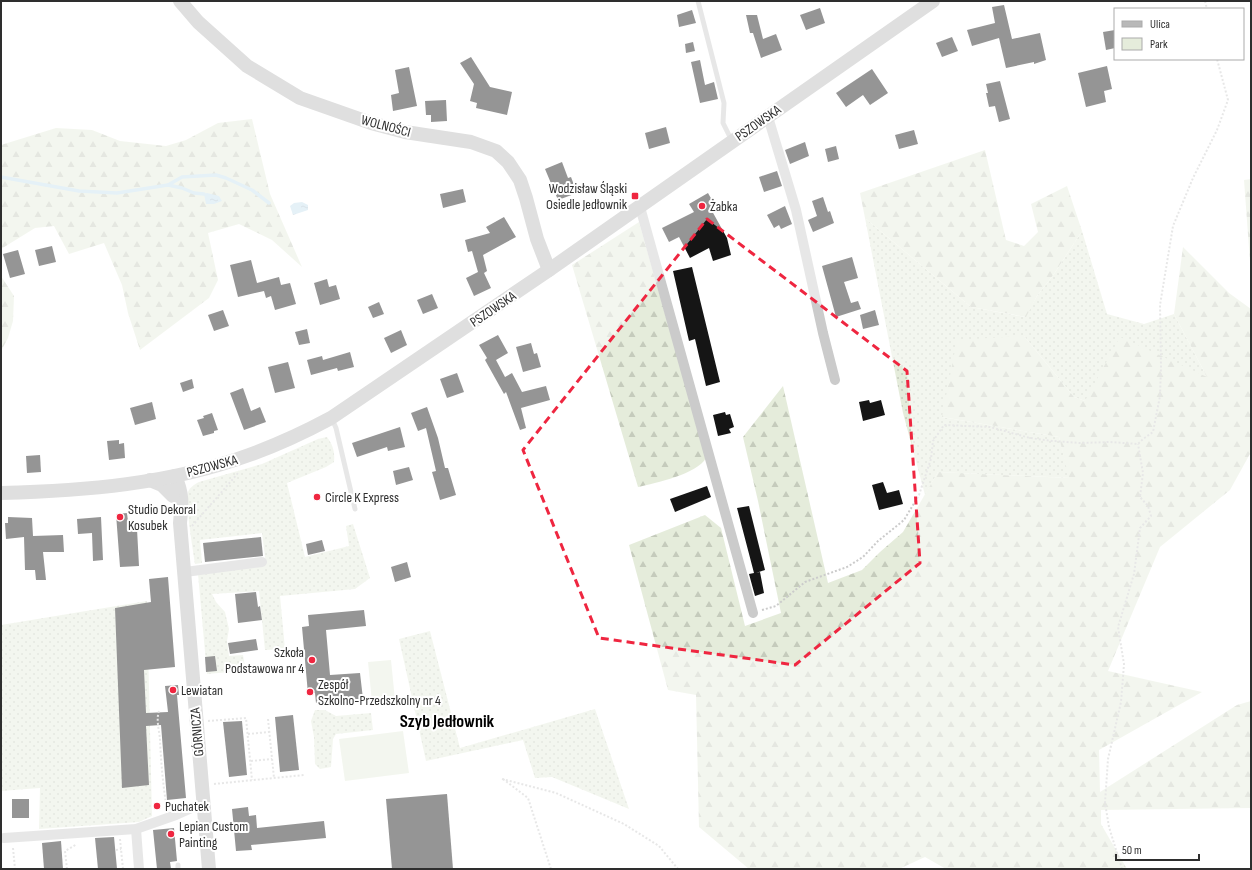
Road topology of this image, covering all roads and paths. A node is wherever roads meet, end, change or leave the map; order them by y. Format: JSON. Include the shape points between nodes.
{"nodes":[{"id":1,"x":180,"y":1,"type":"edge"},
{"id":2,"x":698,"y":1,"type":"edge"},
{"id":3,"x":933,"y":1,"type":"edge"},
{"id":4,"x":1217,"y":60,"type":"edge"},
{"id":5,"x":768,"y":117,"type":"junction"},
{"id":6,"x":732,"y":142,"type":"junction"},
{"id":7,"x":640,"y":206,"type":"junction"},
{"id":8,"x":549,"y":270,"type":"junction"},
{"id":9,"x":835,"y":380,"type":"dead end"},
{"id":10,"x":332,"y":418,"type":"junction"},
{"id":11,"x":1138,"y":444,"type":"junction"},
{"id":12,"x":204,"y":468,"type":"junction"},
{"id":13,"x":242,"y":468,"type":"dead end"},
{"id":14,"x":175,"y":476,"type":"junction"},
{"id":15,"x":150,"y":480,"type":"junction"},
{"id":16,"x":1,"y":493,"type":"edge"},
{"id":17,"x":177,"y":496,"type":"junction"},
{"id":18,"x":356,"y":509,"type":"dead end"},
{"id":19,"x":185,"y":526,"type":"junction"},
{"id":20,"x":262,"y":562,"type":"dead end"},
{"id":21,"x":184,"y":572,"type":"junction"},
{"id":22,"x":754,"y":612,"type":"joint"},
{"id":23,"x":159,"y":710,"type":"dead end"},
{"id":24,"x":207,"y":715,"type":"dead end"},
{"id":25,"x":268,"y":719,"type":"dead end"},
{"id":26,"x":208,"y":721,"type":"junction"},
{"id":27,"x":208,"y":728,"type":"dead end"},
{"id":28,"x":269,"y":732,"type":"junction"},
{"id":29,"x":248,"y":734,"type":"junction"},
{"id":30,"x":272,"y":759,"type":"junction"},
{"id":31,"x":250,"y":761,"type":"junction"},
{"id":32,"x":304,"y":775,"type":"dead end"},
{"id":33,"x":274,"y":778,"type":"junction"},
{"id":34,"x":213,"y":780,"type":"dead end"},
{"id":35,"x":252,"y":780,"type":"junction"},
{"id":36,"x":203,"y":805,"type":"junction"},
{"id":37,"x":169,"y":818,"type":"junction"},
{"id":38,"x":136,"y":829,"type":"junction"},
{"id":39,"x":120,"y":830,"type":"junction"},
{"id":40,"x":8,"y":837,"type":"joint"},
{"id":41,"x":78,"y":843,"type":"dead end"},
{"id":42,"x":121,"y":849,"type":"junction"},
{"id":43,"x":116,"y":850,"type":"dead end"},
{"id":44,"x":65,"y":853,"type":"junction"},
{"id":45,"x":62,"y":854,"type":"dead end"},
{"id":46,"x":15,"y":869,"type":"edge"},
{"id":47,"x":67,"y":869,"type":"edge"},
{"id":48,"x":123,"y":869,"type":"edge"},
{"id":49,"x":139,"y":869,"type":"edge"},
{"id":50,"x":209,"y":869,"type":"edge"},
{"id":51,"x":551,"y":869,"type":"edge"},
{"id":52,"x":678,"y":869,"type":"edge"},
{"id":53,"x":1122,"y":869,"type":"edge"}],
"edges":[{"from":1,"to":8,"type":"main road","name":"WOLNOŚCI","via":[[198,22],[247,66],[300,98],[371,123],[405,132],[472,142],[496,151],[508,162],[520,180]]},
{"from":2,"to":6,"type":"lane","via":[[724,103],[723,123]]},
{"from":3,"to":5,"type":"main road","name":"PSZOWSKA"},
{"from":4,"to":11,"type":"path","via":[[1228,100],[1174,226],[1160,305],[1160,396],[1153,432]]},
{"from":5,"to":6,"type":"main road","name":"PSZOWSKA"},
{"from":5,"to":9,"type":"street","via":[[796,210]]},
{"from":6,"to":7,"type":"main road","name":"PSZOWSKA"},
{"from":7,"to":8,"type":"main road","name":"PSZOWSKA"},
{"from":7,"to":22,"type":"street"},
{"from":8,"to":10,"type":"main road","name":"PSZOWSKA"},
{"from":10,"to":12,"type":"main road","name":"PSZOWSKA","via":[[249,455]]},
{"from":10,"to":18,"type":"lane"},
{"from":11,"to":22,"type":"path","via":[[1045,440],[990,427],[944,425],[933,441],[931,460],[919,495],[904,520],[863,557],[847,567],[805,582],[776,606]]},
{"from":11,"to":53,"type":"path","via":[[1143,473],[1140,497],[1148,506],[1151,516],[1140,528],[1134,574],[1118,627],[1124,664],[1121,702],[1108,759],[1105,804]]},
{"from":12,"to":14,"type":"main road","name":"PSZOWSKA"},
{"from":12,"to":17,"type":"main road"},
{"from":13,"to":19,"type":"path"},
{"from":14,"to":15,"type":"main road","name":"PSZOWSKA"},
{"from":14,"to":17,"type":"main road","name":"GÓRNICZA","via":[[180,488]]},
{"from":15,"to":16,"type":"main road","name":"PSZOWSKA","via":[[96,488]]},
{"from":15,"to":17,"type":"main road"},
{"from":17,"to":19,"type":"main road","name":"GÓRNICZA"},
{"from":19,"to":21,"type":"main road","name":"GÓRNICZA"},
{"from":20,"to":21,"type":"street"},
{"from":21,"to":36,"type":"main road","name":"GÓRNICZA"},
{"from":23,"to":37,"type":"path","via":[[164,794]]},
{"from":24,"to":26,"type":"path"},
{"from":25,"to":28,"type":"path"},
{"from":26,"to":27,"type":"path"},
{"from":26,"to":29,"type":"path","via":[[246,718]]},
{"from":28,"to":29,"type":"path"},
{"from":28,"to":30,"type":"path"},
{"from":29,"to":31,"type":"path"},
{"from":30,"to":31,"type":"path"},
{"from":30,"to":33,"type":"path"},
{"from":31,"to":35,"type":"path"},
{"from":32,"to":33,"type":"path"},
{"from":33,"to":35,"type":"path"},
{"from":34,"to":35,"type":"path","via":[[215,784]]},
{"from":36,"to":37,"type":"street"},
{"from":36,"to":50,"type":"main road","name":"GÓRNICZA"},
{"from":37,"to":38,"type":"street"},
{"from":38,"to":39,"type":"street"},
{"from":38,"to":49,"type":"street"},
{"from":39,"to":40,"type":"street"},
{"from":39,"to":42,"type":"path"},
{"from":40,"to":46,"type":"path"},
{"from":41,"to":44,"type":"path"},
{"from":42,"to":43,"type":"path"},
{"from":42,"to":48,"type":"path"},
{"from":44,"to":45,"type":"path"},
{"from":44,"to":47,"type":"path"},
{"from":51,"to":52,"type":"path","via":[[528,798],[502,779],[556,793],[624,824],[659,846]]}]}
